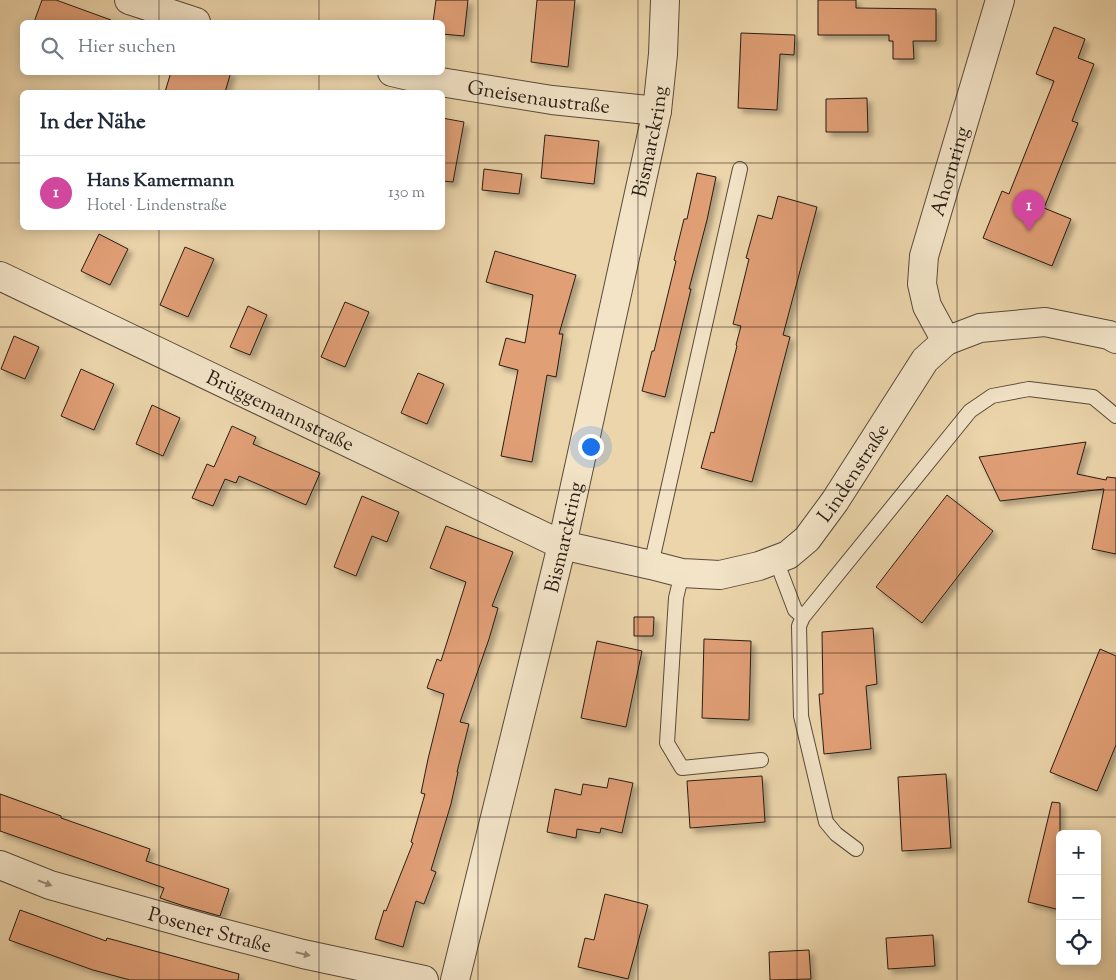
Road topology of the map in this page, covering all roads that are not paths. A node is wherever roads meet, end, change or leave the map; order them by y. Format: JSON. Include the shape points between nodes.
{"nodes":[{"id":1,"x":129,"y":0,"type":"edge"},
{"id":2,"x":665,"y":0,"type":"edge"},
{"id":3,"x":1000,"y":0,"type":"edge"},
{"id":4,"x":190,"y":20,"type":"edge"},
{"id":5,"x":405,"y":75,"type":"edge"},
{"id":6,"x":657,"y":111,"type":"junction"},
{"id":7,"x":740,"y":170,"type":"dead end"},
{"id":8,"x":0,"y":276,"type":"edge"},
{"id":9,"x":1116,"y":340,"type":"edge"},
{"id":10,"x":946,"y":342,"type":"junction"},
{"id":11,"x":1116,"y":416,"type":"edge"},
{"id":12,"x":562,"y":545,"type":"junction"},
{"id":13,"x":776,"y":560,"type":"junction"},
{"id":14,"x":651,"y":565,"type":"junction"},
{"id":15,"x":682,"y":573,"type":"junction"},
{"id":16,"x":803,"y":618,"type":"junction"},
{"id":17,"x":761,"y":760,"type":"dead end"},
{"id":18,"x":856,"y":849,"type":"dead end"},
{"id":19,"x":0,"y":865,"type":"edge"},
{"id":20,"x":424,"y":980,"type":"edge"},
{"id":21,"x":455,"y":980,"type":"edge"}],
"edges":[{"from":1,"to":4,"type":"street"},
{"from":2,"to":6,"type":"street","name":"Bismarckring"},
{"from":3,"to":10,"type":"street","name":"Ahornring","via":[[924,256],[922,284],[928,306]]},
{"from":5,"to":6,"type":"street","name":"Gneisenaustraße","via":[[552,100]]},
{"from":6,"to":12,"type":"street","name":"Bismarckring"},
{"from":7,"to":14,"type":"lane"},
{"from":8,"to":12,"type":"street","name":"Brüggemannstraße"},
{"from":9,"to":10,"type":"street","name":"Lindenstraße","via":[[1110,335],[1045,322],[980,328]]},
{"from":10,"to":13,"type":"street","name":"Lindenstraße","via":[[925,360],[807,539],[788,556]]},
{"from":11,"to":16,"type":"lane","via":[[1093,396],[1029,389],[992,396],[970,411]]},
{"from":12,"to":14,"type":"street","name":"Lindenstraße"},
{"from":12,"to":21,"type":"street","name":"Bismarckring"},
{"from":13,"to":15,"type":"street","name":"Lindenstraße","via":[[720,575]]},
{"from":13,"to":16,"type":"lane","via":[[795,610]]},
{"from":14,"to":15,"type":"street","name":"Lindenstraße"},
{"from":15,"to":17,"type":"lane","via":[[676,598],[667,743],[682,768]]},
{"from":16,"to":18,"type":"lane","via":[[799,626],[801,716],[826,822]]},
{"from":19,"to":20,"type":"street","name":"Posener Straße","one_way":true,"via":[[50,885],[207,929]]}]}
